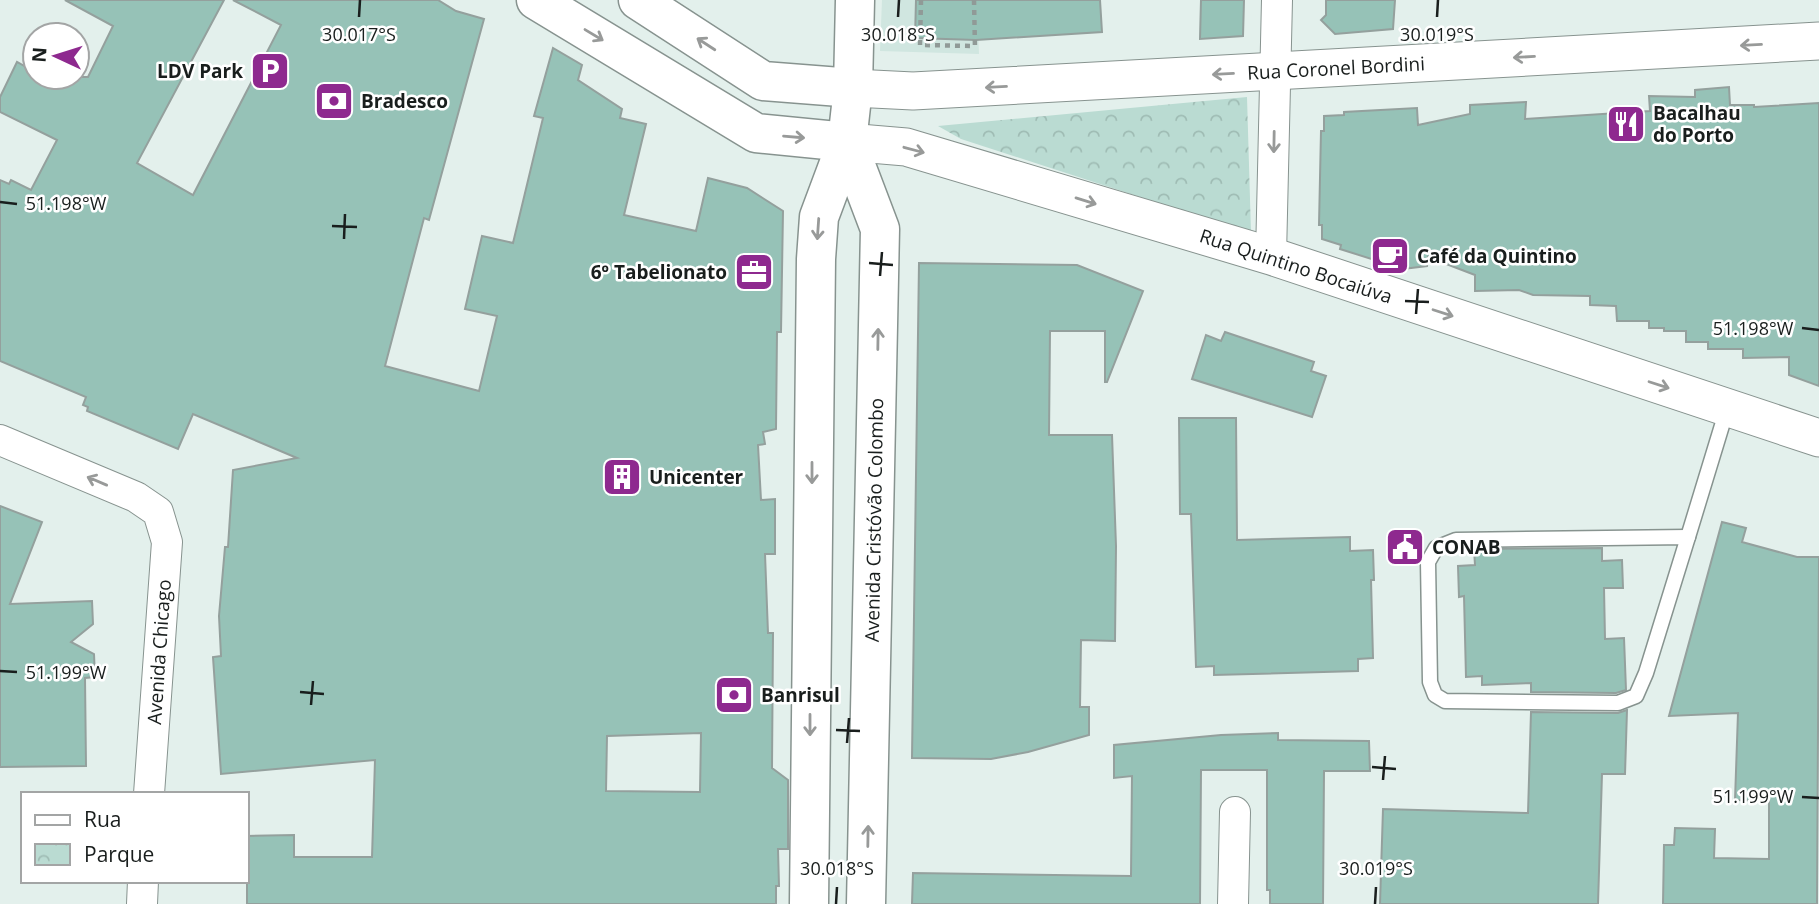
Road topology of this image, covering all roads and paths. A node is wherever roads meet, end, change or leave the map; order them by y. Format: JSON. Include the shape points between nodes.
{"nodes":[{"id":1,"x":536,"y":0,"type":"edge"},
{"id":2,"x":638,"y":0,"type":"edge"},
{"id":3,"x":855,"y":0,"type":"edge"},
{"id":4,"x":920,"y":0,"type":"edge"},
{"id":5,"x":974,"y":0,"type":"edge"},
{"id":6,"x":1277,"y":0,"type":"edge"},
{"id":7,"x":936,"y":39,"type":"dead end"},
{"id":8,"x":975,"y":40,"type":"dead end"},
{"id":9,"x":1819,"y":41,"type":"edge"},
{"id":10,"x":936,"y":46,"type":"junction"},
{"id":11,"x":975,"y":47,"type":"dead end"},
{"id":12,"x":1276,"y":71,"type":"junction"},
{"id":13,"x":853,"y":88,"type":"junction"},
{"id":14,"x":847,"y":142,"type":"junction"},
{"id":15,"x":1271,"y":256,"type":"junction"},
{"id":16,"x":1728,"y":408,"type":"junction"},
{"id":17,"x":1819,"y":439,"type":"edge"},
{"id":18,"x":0,"y":440,"type":"edge"},
{"id":19,"x":1688,"y":537,"type":"junction"},
{"id":20,"x":149,"y":792,"type":"edge"},
{"id":21,"x":1235,"y":812,"type":"dead end"},
{"id":22,"x":143,"y":883,"type":"edge"},
{"id":23,"x":142,"y":904,"type":"edge"},
{"id":24,"x":809,"y":904,"type":"edge"},
{"id":25,"x":866,"y":904,"type":"edge"},
{"id":26,"x":1233,"y":904,"type":"edge"}],
"edges":[{"from":1,"to":14,"type":"main road","one_way":true,"via":[[756,133]]},
{"from":13,"to":2,"type":"main road","one_way":true,"via":[[763,81]]},
{"from":3,"to":13,"type":"main road","name":"Avenida Cristóvão Colombo"},
{"from":4,"to":10,"type":"path","via":[[920,45]]},
{"from":5,"to":8,"type":"path"},
{"from":6,"to":12,"type":"street"},
{"from":7,"to":10,"type":"path"},
{"from":9,"to":12,"type":"street","name":"Rua Coronel Bordini","one_way":true},
{"from":10,"to":11,"type":"path"},
{"from":12,"to":13,"type":"street","name":"Rua Coronel Bordini","one_way":true,"via":[[913,91]]},
{"from":12,"to":15,"type":"street","one_way":true},
{"from":13,"to":14,"type":"main road","name":"Avenida Cristóvão Colombo"},
{"from":14,"to":15,"type":"street","name":"Rua Quintino Bocaiúva","one_way":true,"via":[[906,147]]},
{"from":14,"to":24,"type":"main road","name":"Avenida Cristóvão Colombo","one_way":true,"via":[[819,216],[816,258]]},
{"from":25,"to":14,"type":"main road","name":"Avenida Cristóvão Colombo","one_way":true,"via":[[880,229]]},
{"from":15,"to":16,"type":"street","name":"Rua Quintino Bocaiúva","one_way":true},
{"from":16,"to":17,"type":"street","name":"Rua Quintino Bocaiúva"},
{"from":16,"to":19,"type":"lane"},
{"from":20,"to":18,"type":"street","name":"Avenida Chicago","one_way":true,"via":[[167,542],[158,512],[136,498]]},
{"from":19,"to":19,"type":"lane","via":[[1636,696],[1618,703],[1445,701],[1435,695],[1430,682],[1428,562],[1436,548],[1456,540]]},
{"from":21,"to":26,"type":"street"},
{"from":22,"to":23,"type":"street"}]}
